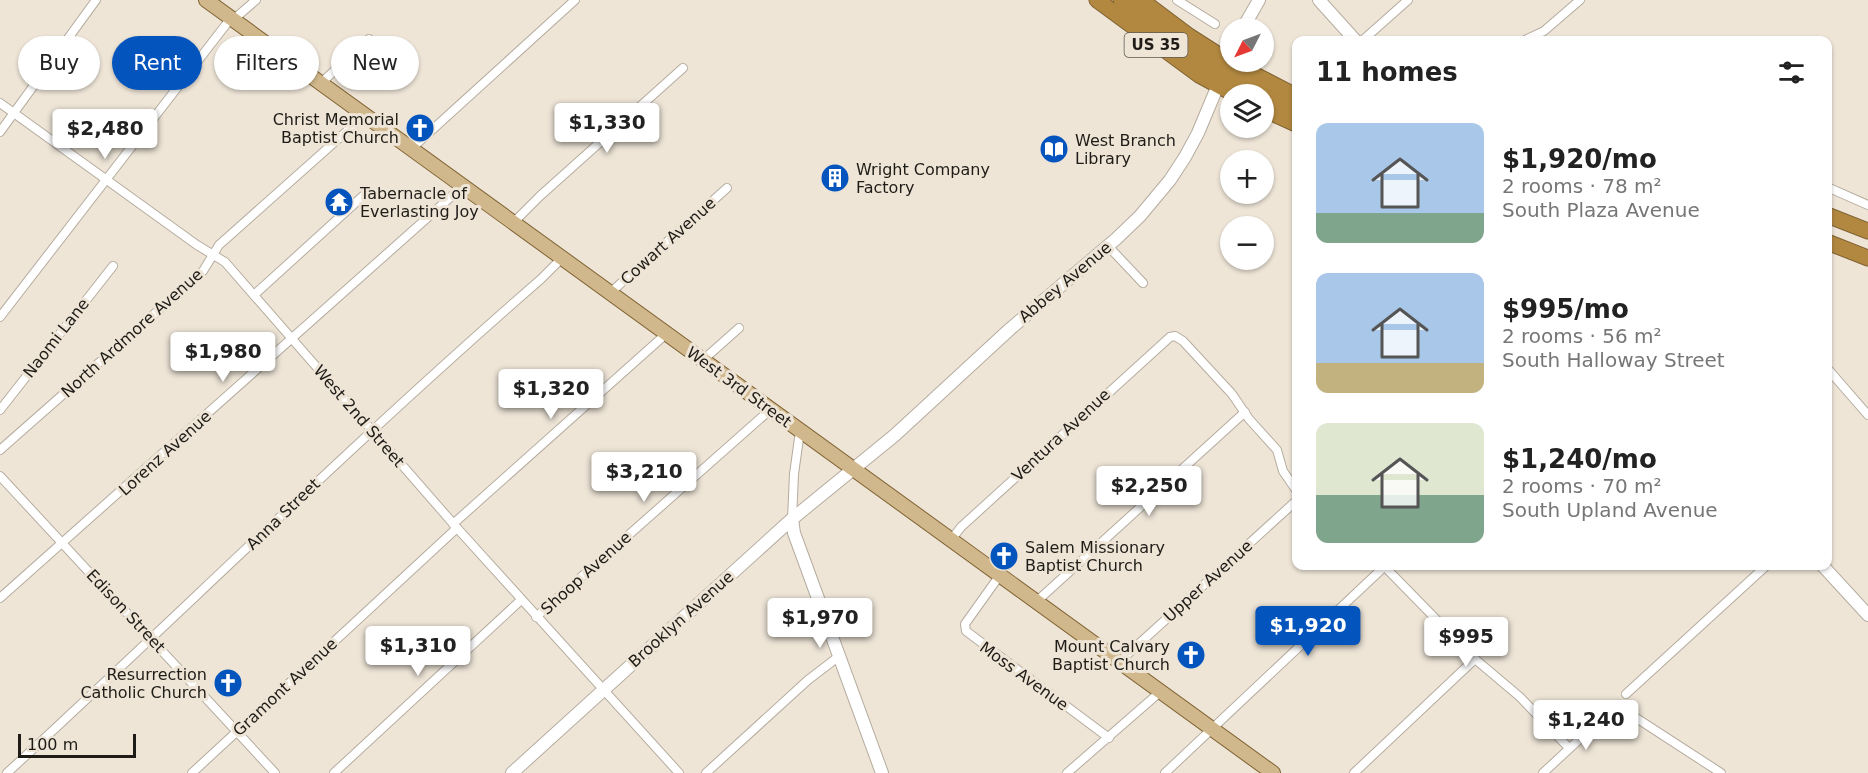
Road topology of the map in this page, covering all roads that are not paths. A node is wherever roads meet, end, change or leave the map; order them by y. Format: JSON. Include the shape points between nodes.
{"nodes":[{"id":1,"x":96,"y":0,"type":"edge"},
{"id":2,"x":206,"y":0,"type":"edge"},
{"id":3,"x":256,"y":0,"type":"edge"},
{"id":4,"x":575,"y":0,"type":"edge"},
{"id":5,"x":1097,"y":0,"type":"edge"},
{"id":6,"x":1121,"y":0,"type":"edge"},
{"id":7,"x":1142,"y":0,"type":"edge"},
{"id":8,"x":1177,"y":0,"type":"edge"},
{"id":9,"x":1259,"y":0,"type":"edge"},
{"id":10,"x":1319,"y":0,"type":"edge"},
{"id":11,"x":1408,"y":0,"type":"edge"},
{"id":12,"x":1580,"y":0,"type":"edge"},
{"id":13,"x":1249,"y":18,"type":"edge"},
{"id":14,"x":232,"y":19,"type":"junction"},
{"id":15,"x":1215,"y":24,"type":"dead end"},
{"id":16,"x":1351,"y":36,"type":"edge"},
{"id":17,"x":1368,"y":36,"type":"edge"},
{"id":18,"x":1534,"y":36,"type":"edge"},
{"id":19,"x":1220,"y":65,"type":"edge"},
{"id":20,"x":1220,"y":67,"type":"edge"},
{"id":21,"x":683,"y":68,"type":"dead end"},
{"id":22,"x":1220,"y":68,"type":"edge"},
{"id":23,"x":1224,"y":72,"type":"edge"},
{"id":24,"x":1228,"y":72,"type":"edge"},
{"id":25,"x":1230,"y":72,"type":"edge"},
{"id":26,"x":331,"y":74,"type":"edge"},
{"id":27,"x":321,"y":83,"type":"junction"},
{"id":28,"x":1246,"y":84,"type":"edge"},
{"id":29,"x":1292,"y":95,"type":"edge"},
{"id":30,"x":1274,"y":101,"type":"edge"},
{"id":31,"x":0,"y":103,"type":"edge"},
{"id":32,"x":1292,"y":109,"type":"edge"},
{"id":33,"x":15,"y":113,"type":"junction"},
{"id":34,"x":365,"y":115,"type":"junction"},
{"id":35,"x":1274,"y":115,"type":"edge"},
{"id":36,"x":1292,"y":122,"type":"edge"},
{"id":37,"x":0,"y":132,"type":"edge"},
{"id":38,"x":411,"y":149,"type":"junction"},
{"id":39,"x":106,"y":180,"type":"junction"},
{"id":40,"x":463,"y":186,"type":"junction"},
{"id":41,"x":727,"y":188,"type":"dead end"},
{"id":42,"x":1832,"y":189,"type":"edge"},
{"id":43,"x":363,"y":196,"type":"dead end"},
{"id":44,"x":1868,"y":205,"type":"edge"},
{"id":45,"x":1832,"y":217,"type":"edge"},
{"id":46,"x":513,"y":223,"type":"junction"},
{"id":47,"x":1868,"y":231,"type":"edge"},
{"id":48,"x":1832,"y":244,"type":"edge"},
{"id":49,"x":1108,"y":246,"type":"junction"},
{"id":50,"x":213,"y":255,"type":"junction"},
{"id":51,"x":562,"y":258,"type":"junction"},
{"id":52,"x":1868,"y":258,"type":"edge"},
{"id":53,"x":113,"y":266,"type":"dead end"},
{"id":54,"x":1143,"y":283,"type":"dead end"},
{"id":55,"x":610,"y":293,"type":"junction"},
{"id":56,"x":254,"y":295,"type":"junction"},
{"id":57,"x":0,"y":317,"type":"edge"},
{"id":58,"x":739,"y":328,"type":"dead end"},
{"id":59,"x":666,"y":334,"type":"junction"},
{"id":60,"x":292,"y":340,"type":"junction"},
{"id":61,"x":703,"y":360,"type":"junction"},
{"id":62,"x":1832,"y":374,"type":"edge"},
{"id":63,"x":771,"y":409,"type":"junction"},
{"id":64,"x":0,"y":410,"type":"edge"},
{"id":65,"x":1245,"y":412,"type":"junction"},
{"id":66,"x":1868,"y":416,"type":"edge"},
{"id":67,"x":371,"y":430,"type":"junction"},
{"id":68,"x":800,"y":431,"type":"junction"},
{"id":69,"x":0,"y":450,"type":"edge"},
{"id":70,"x":853,"y":469,"type":"junction"},
{"id":71,"x":0,"y":476,"type":"edge"},
{"id":72,"x":1292,"y":484,"type":"edge"},
{"id":73,"x":1292,"y":505,"type":"edge"},
{"id":74,"x":792,"y":519,"type":"junction"},
{"id":75,"x":455,"y":526,"type":"junction"},
{"id":76,"x":951,"y":540,"type":"junction"},
{"id":77,"x":63,"y":543,"type":"junction"},
{"id":78,"x":1381,"y":570,"type":"edge"},
{"id":79,"x":1389,"y":570,"type":"edge"},
{"id":80,"x":1762,"y":570,"type":"edge"},
{"id":81,"x":1827,"y":570,"type":"edge"},
{"id":82,"x":1000,"y":575,"type":"junction"},
{"id":83,"x":0,"y":598,"type":"edge"},
{"id":84,"x":521,"y":600,"type":"junction"},
{"id":85,"x":1036,"y":602,"type":"junction"},
{"id":86,"x":1867,"y":611,"type":"edge"},
{"id":87,"x":536,"y":617,"type":"junction"},
{"id":88,"x":152,"y":639,"type":"junction"},
{"id":89,"x":838,"y":657,"type":"junction"},
{"id":90,"x":1475,"y":659,"type":"junction"},
{"id":91,"x":1119,"y":662,"type":"junction"},
{"id":92,"x":602,"y":690,"type":"junction"},
{"id":93,"x":1160,"y":692,"type":"junction"},
{"id":94,"x":1626,"y":694,"type":"dead end"},
{"id":95,"x":1212,"y":730,"type":"junction"},
{"id":96,"x":237,"y":731,"type":"junction"},
{"id":97,"x":1109,"y":738,"type":"junction"},
{"id":98,"x":1569,"y":748,"type":"junction"},
{"id":99,"x":7,"y":773,"type":"edge"},
{"id":100,"x":192,"y":773,"type":"edge"},
{"id":101,"x":275,"y":773,"type":"edge"},
{"id":102,"x":334,"y":773,"type":"edge"},
{"id":103,"x":512,"y":773,"type":"edge"},
{"id":104,"x":679,"y":773,"type":"edge"},
{"id":105,"x":706,"y":773,"type":"edge"},
{"id":106,"x":882,"y":773,"type":"edge"},
{"id":107,"x":1067,"y":773,"type":"edge"},
{"id":108,"x":1165,"y":773,"type":"edge"},
{"id":109,"x":1273,"y":773,"type":"edge"},
{"id":110,"x":1354,"y":773,"type":"edge"},
{"id":111,"x":1543,"y":773,"type":"edge"},
{"id":112,"x":1721,"y":773,"type":"edge"}],
"edges":[{"from":1,"to":33,"type":"street"},
{"from":2,"to":14,"type":"main road","name":"West 3rd Street"},
{"from":3,"to":14,"type":"street"},
{"from":4,"to":38,"type":"street"},
{"from":5,"to":22,"type":"highway","number":"US 35","via":[[1160,48]]},
{"from":6,"to":20,"type":"highway","via":[[1182,46]]},
{"from":7,"to":19,"type":"highway","number":"US 35"},
{"from":8,"to":15,"type":"street"},
{"from":9,"to":13,"type":"street"},
{"from":10,"to":16,"type":"street"},
{"from":11,"to":17,"type":"street"},
{"from":12,"to":18,"type":"street"},
{"from":14,"to":27,"type":"main road","name":"West 3rd Street"},
{"from":14,"to":39,"type":"street"},
{"from":21,"to":46,"type":"street"},
{"from":23,"to":49,"type":"street","name":"Abbey Avenue","via":[[1198,133],[1170,180]]},
{"from":24,"to":28,"type":"highway"},
{"from":25,"to":29,"type":"highway","number":"US 35"},
{"from":26,"to":27,"type":"street"},
{"from":27,"to":34,"type":"main road","name":"West 3rd Street"},
{"from":30,"to":32,"type":"highway"},
{"from":31,"to":33,"type":"street","name":"West 2nd Street"},
{"from":33,"to":37,"type":"street"},
{"from":33,"to":39,"type":"street","name":"West 2nd Street"},
{"from":34,"to":38,"type":"main road","name":"West 3rd Street"},
{"from":34,"to":50,"type":"street","name":"North Ardmore Avenue","via":[[219,245]]},
{"from":35,"to":36,"type":"highway"},
{"from":38,"to":40,"type":"main road","name":"West 3rd Street"},
{"from":39,"to":50,"type":"street","name":"West 2nd Street"},
{"from":39,"to":57,"type":"street"},
{"from":40,"to":46,"type":"main road","name":"West 3rd Street"},
{"from":40,"to":60,"type":"street","name":"Lorenz Avenue"},
{"from":41,"to":55,"type":"street","name":"Cowart Avenue"},
{"from":42,"to":44,"type":"street"},
{"from":43,"to":56,"type":"street"},
{"from":45,"to":47,"type":"highway"},
{"from":46,"to":51,"type":"main road","name":"West 3rd Street"},
{"from":48,"to":52,"type":"highway"},
{"from":49,"to":54,"type":"street"},
{"from":49,"to":70,"type":"street","name":"Abbey Avenue"},
{"from":50,"to":56,"type":"street","name":"West 2nd Street","via":[[225,262]]},
{"from":50,"to":69,"type":"street","name":"North Ardmore Avenue","via":[[203,271]]},
{"from":51,"to":55,"type":"main road","name":"West 3rd Street"},
{"from":51,"to":67,"type":"street","name":"Anna Street"},
{"from":53,"to":64,"type":"street","name":"Naomi Lane"},
{"from":55,"to":59,"type":"main road","name":"West 3rd Street"},
{"from":56,"to":60,"type":"street","name":"West 2nd Street"},
{"from":58,"to":61,"type":"street"},
{"from":59,"to":61,"type":"main road","name":"West 3rd Street"},
{"from":59,"to":75,"type":"street","name":"Gramont Avenue"},
{"from":60,"to":67,"type":"street","name":"West 2nd Street"},
{"from":60,"to":77,"type":"street","name":"Lorenz Avenue"},
{"from":61,"to":63,"type":"main road","name":"West 3rd Street"},
{"from":62,"to":66,"type":"street"},
{"from":63,"to":68,"type":"main road","name":"West 3rd Street"},
{"from":63,"to":87,"type":"street","name":"Shoop Avenue"},
{"from":65,"to":72,"type":"street","via":[[1277,450]]},
{"from":65,"to":76,"type":"street","name":"Ventura Avenue","via":[[1183,341],[1175,336],[1165,339]]},
{"from":65,"to":85,"type":"street"},
{"from":67,"to":75,"type":"street","name":"West 2nd Street"},
{"from":67,"to":88,"type":"street","name":"Anna Street"},
{"from":68,"to":70,"type":"main road","name":"West 3rd Street"},
{"from":68,"to":74,"type":"street"},
{"from":70,"to":74,"type":"street","name":"Brooklyn Avenue"},
{"from":70,"to":76,"type":"main road","name":"West 3rd Street"},
{"from":71,"to":77,"type":"street","name":"Edison Street"},
{"from":73,"to":91,"type":"street","name":"Upper Avenue"},
{"from":74,"to":89,"type":"street"},
{"from":74,"to":92,"type":"street","name":"Brooklyn Avenue"},
{"from":75,"to":84,"type":"street","name":"West 2nd Street"},
{"from":75,"to":96,"type":"street","name":"Gramont Avenue"},
{"from":76,"to":82,"type":"main road","name":"West 3rd Street"},
{"from":77,"to":83,"type":"street","name":"Lorenz Avenue"},
{"from":77,"to":88,"type":"street","name":"Edison Street"},
{"from":78,"to":95,"type":"street"},
{"from":79,"to":90,"type":"street"},
{"from":80,"to":94,"type":"street"},
{"from":81,"to":86,"type":"street"},
{"from":82,"to":85,"type":"main road","name":"West 3rd Street"},
{"from":82,"to":97,"type":"street","name":"Moss Avenue","via":[[965,624],[966,631]]},
{"from":84,"to":87,"type":"street","name":"West 2nd Street"},
{"from":84,"to":102,"type":"street","name":"Shoop Avenue"},
{"from":85,"to":91,"type":"main road","name":"West 3rd Street"},
{"from":87,"to":92,"type":"street","name":"West 2nd Street"},
{"from":88,"to":96,"type":"street","name":"Edison Street"},
{"from":88,"to":99,"type":"street","name":"Anna Street"},
{"from":89,"to":105,"type":"street"},
{"from":89,"to":106,"type":"street"},
{"from":90,"to":98,"type":"street","via":[[1520,697]]},
{"from":90,"to":110,"type":"street"},
{"from":91,"to":93,"type":"main road","name":"West 3rd Street"},
{"from":92,"to":103,"type":"street","name":"Brooklyn Avenue"},
{"from":92,"to":104,"type":"street","name":"West 2nd Street"},
{"from":93,"to":95,"type":"main road","name":"West 3rd Street"},
{"from":93,"to":97,"type":"street"},
{"from":95,"to":108,"type":"street"},
{"from":95,"to":109,"type":"main road","name":"West 3rd Street"},
{"from":96,"to":100,"type":"street","name":"Gramont Avenue"},
{"from":96,"to":101,"type":"street","name":"Edison Street"},
{"from":97,"to":107,"type":"street"},
{"from":98,"to":111,"type":"street"},
{"from":98,"to":112,"type":"street","via":[[1616,708]]}]}
